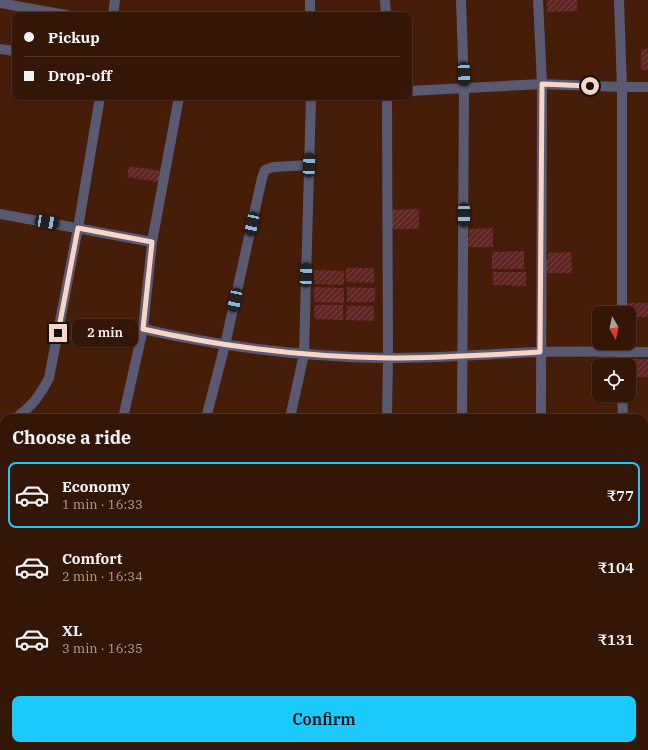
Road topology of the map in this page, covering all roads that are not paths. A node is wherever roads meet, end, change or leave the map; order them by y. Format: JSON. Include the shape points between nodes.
{"nodes":[{"id":1,"x":115,"y":0,"type":"edge"},
{"id":2,"x":310,"y":0,"type":"edge"},
{"id":3,"x":385,"y":0,"type":"edge"},
{"id":4,"x":461,"y":0,"type":"edge"},
{"id":5,"x":538,"y":0,"type":"edge"},
{"id":6,"x":619,"y":0,"type":"edge"},
{"id":7,"x":0,"y":3,"type":"edge"},
{"id":8,"x":50,"y":12,"type":"edge"},
{"id":9,"x":113,"y":12,"type":"edge"},
{"id":10,"x":310,"y":12,"type":"edge"},
{"id":11,"x":386,"y":12,"type":"edge"},
{"id":12,"x":0,"y":49,"type":"edge"},
{"id":13,"x":12,"y":51,"type":"edge"},
{"id":14,"x":542,"y":84,"type":"junction"},
{"id":15,"x":622,"y":87,"type":"junction"},
{"id":16,"x":648,"y":87,"type":"edge"},
{"id":17,"x":464,"y":88,"type":"junction"},
{"id":18,"x":412,"y":91,"type":"edge"},
{"id":19,"x":99,"y":100,"type":"edge"},
{"id":20,"x":178,"y":100,"type":"edge"},
{"id":21,"x":311,"y":100,"type":"edge"},
{"id":22,"x":388,"y":100,"type":"edge"},
{"id":23,"x":309,"y":165,"type":"junction"},
{"id":24,"x":0,"y":214,"type":"edge"},
{"id":25,"x":78,"y":228,"type":"junction"},
{"id":26,"x":152,"y":242,"type":"junction"},
{"id":27,"x":622,"y":306,"type":"edge"},
{"id":28,"x":143,"y":329,"type":"junction"},
{"id":29,"x":225,"y":345,"type":"junction"},
{"id":30,"x":592,"y":349,"type":"edge"},
{"id":31,"x":635,"y":350,"type":"edge"},
{"id":32,"x":540,"y":352,"type":"junction"},
{"id":33,"x":648,"y":352,"type":"edge"},
{"id":34,"x":304,"y":354,"type":"junction"},
{"id":35,"x":463,"y":357,"type":"junction"},
{"id":36,"x":388,"y":358,"type":"junction"},
{"id":37,"x":622,"y":402,"type":"edge"},
{"id":38,"x":22,"y":414,"type":"edge"},
{"id":39,"x":124,"y":414,"type":"edge"},
{"id":40,"x":207,"y":414,"type":"edge"},
{"id":41,"x":291,"y":414,"type":"edge"},
{"id":42,"x":387,"y":414,"type":"edge"},
{"id":43,"x":462,"y":414,"type":"edge"},
{"id":44,"x":541,"y":414,"type":"edge"},
{"id":45,"x":623,"y":414,"type":"edge"}],
"edges":[{"from":1,"to":9,"type":"street"},
{"from":2,"to":10,"type":"street"},
{"from":3,"to":11,"type":"street"},
{"from":4,"to":17,"type":"street"},
{"from":5,"to":14,"type":"street"},
{"from":6,"to":15,"type":"street"},
{"from":7,"to":8,"type":"street"},
{"from":12,"to":13,"type":"street"},
{"from":14,"to":15,"type":"street"},
{"from":14,"to":17,"type":"street"},
{"from":14,"to":32,"type":"street"},
{"from":15,"to":16,"type":"street"},
{"from":15,"to":27,"type":"street"},
{"from":17,"to":18,"type":"street"},
{"from":17,"to":35,"type":"street"},
{"from":19,"to":25,"type":"street"},
{"from":20,"to":26,"type":"street"},
{"from":21,"to":23,"type":"street"},
{"from":22,"to":36,"type":"street"},
{"from":23,"to":29,"type":"street","via":[[273,167],[265,170]]},
{"from":23,"to":34,"type":"street"},
{"from":24,"to":25,"type":"street"},
{"from":25,"to":26,"type":"street"},
{"from":25,"to":38,"type":"street","via":[[49,378],[41,394]]},
{"from":26,"to":28,"type":"street"},
{"from":28,"to":29,"type":"street"},
{"from":28,"to":39,"type":"street"},
{"from":29,"to":34,"type":"street"},
{"from":29,"to":40,"type":"street"},
{"from":30,"to":32,"type":"street"},
{"from":31,"to":33,"type":"street"},
{"from":32,"to":35,"type":"street"},
{"from":32,"to":44,"type":"street"},
{"from":34,"to":36,"type":"street"},
{"from":34,"to":41,"type":"street"},
{"from":35,"to":36,"type":"street"},
{"from":35,"to":43,"type":"street"},
{"from":36,"to":42,"type":"street"},
{"from":37,"to":45,"type":"street"}]}
